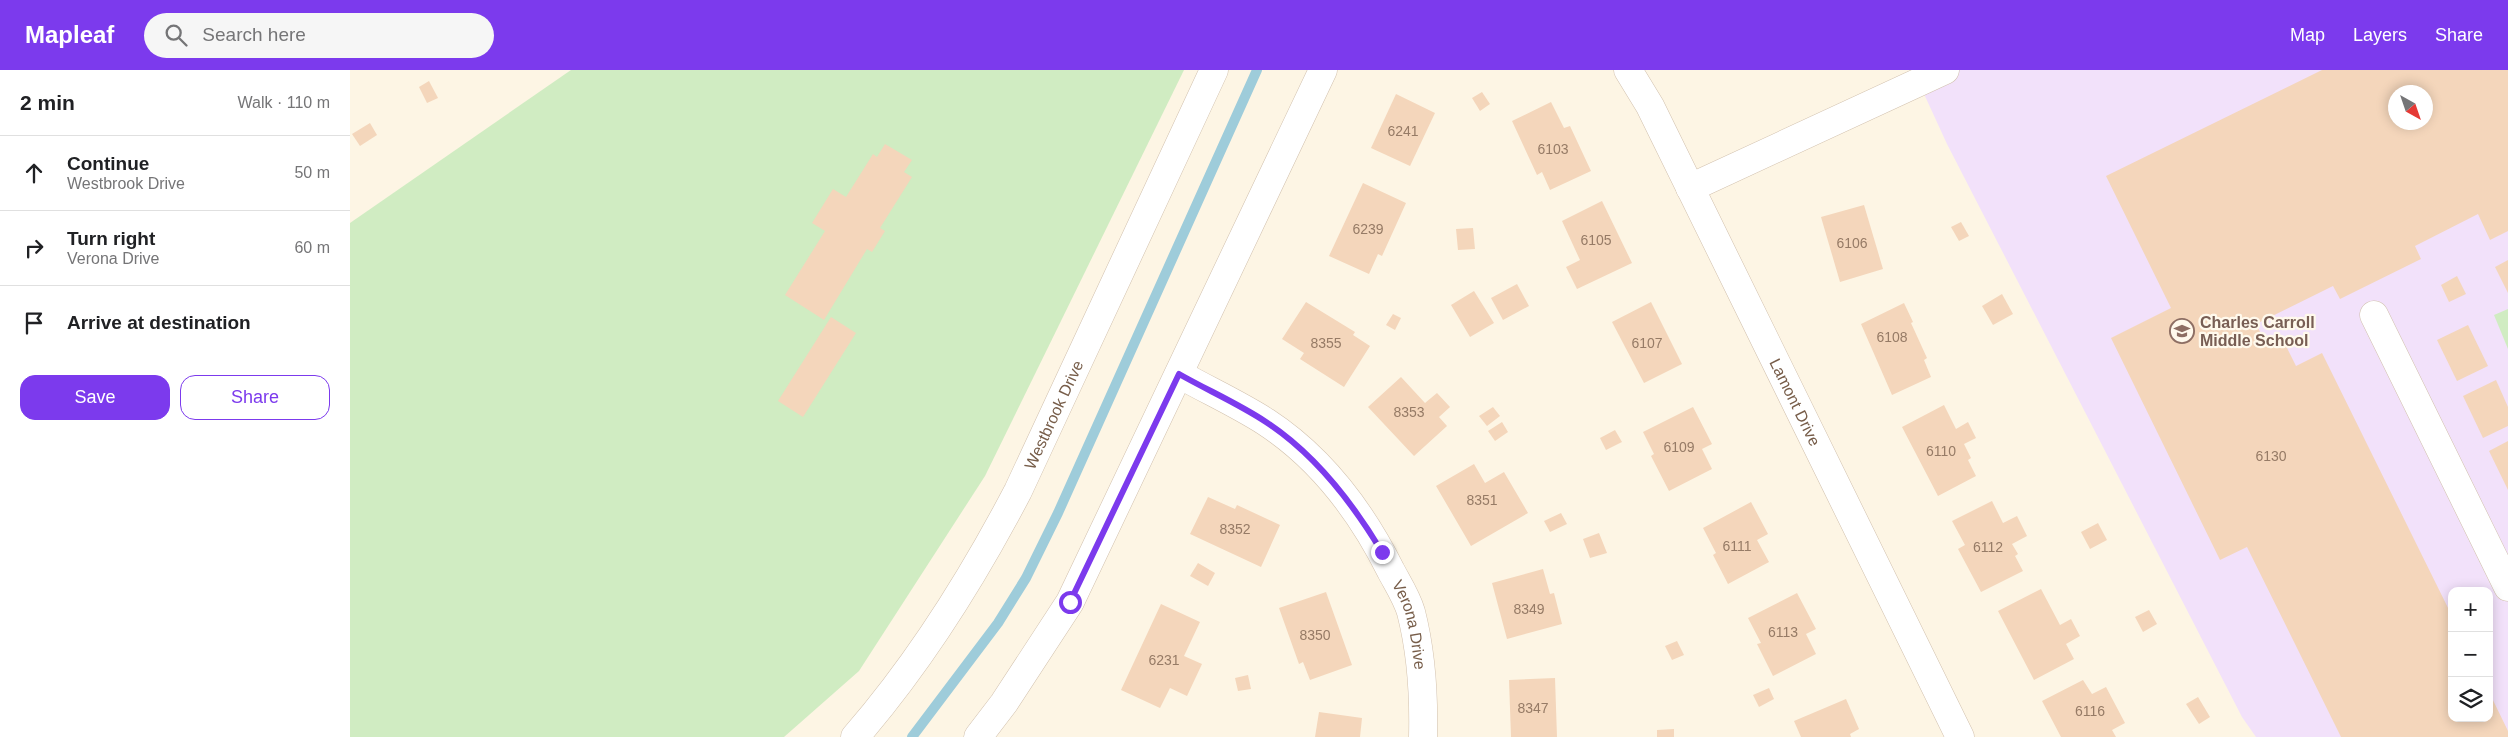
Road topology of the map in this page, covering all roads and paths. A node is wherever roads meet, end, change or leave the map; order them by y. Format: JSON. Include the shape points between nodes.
{"nodes":[{"id":1,"x":1214,"y":70,"type":"edge"},
{"id":2,"x":1323,"y":70,"type":"edge"},
{"id":3,"x":1628,"y":70,"type":"edge"},
{"id":4,"x":1945,"y":70,"type":"edge"},
{"id":5,"x":1690,"y":188,"type":"junction"},
{"id":6,"x":2374,"y":315,"type":"dead end"},
{"id":7,"x":1179,"y":374,"type":"junction"},
{"id":8,"x":2508,"y":587,"type":"edge"},
{"id":9,"x":855,"y":737,"type":"edge"},
{"id":10,"x":978,"y":737,"type":"edge"},
{"id":11,"x":1422,"y":737,"type":"edge"},
{"id":12,"x":1960,"y":737,"type":"edge"}],
"edges":[{"from":1,"to":9,"type":"street","name":"Westbrook Drive","via":[[1018,491],[985,555],[926,649]]},
{"from":2,"to":7,"type":"street"},
{"from":3,"to":5,"type":"street","name":"Lamont Drive","via":[[1650,106]]},
{"from":4,"to":5,"type":"street"},
{"from":5,"to":12,"type":"street","name":"Lamont Drive"},
{"from":6,"to":8,"type":"street"},
{"from":7,"to":10,"type":"street","via":[[1070,602]]},
{"from":7,"to":11,"type":"street","name":"Verona Drive","via":[[1265,421],[1292,441],[1326,474],[1362,519],[1410,611],[1421,688]]}]}
